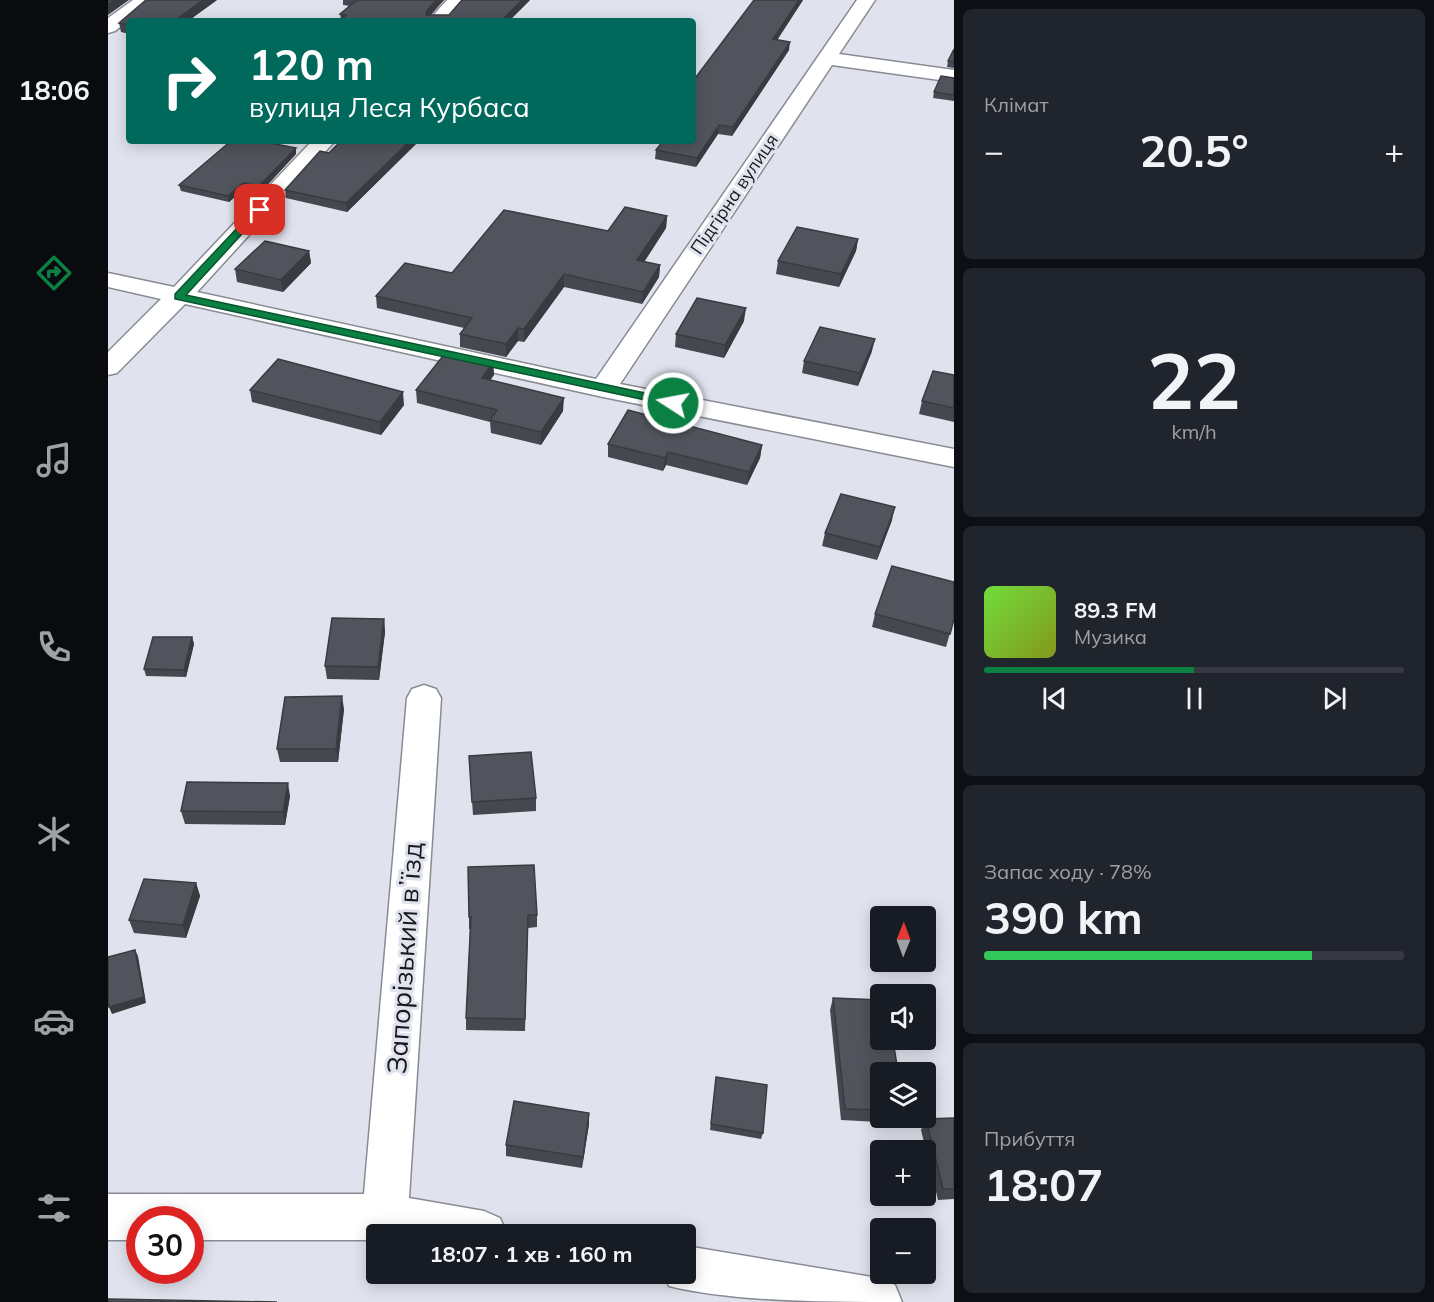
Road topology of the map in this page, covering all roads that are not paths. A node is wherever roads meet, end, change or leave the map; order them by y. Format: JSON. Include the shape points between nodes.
{"nodes":[{"id":1,"x":145,"y":0,"type":"edge"},
{"id":2,"x":457,"y":0,"type":"edge"},
{"id":3,"x":866,"y":0,"type":"edge"},
{"id":4,"x":440,"y":18,"type":"edge"},
{"id":5,"x":108,"y":27,"type":"edge"},
{"id":6,"x":826,"y":58,"type":"junction"},
{"id":7,"x":954,"y":76,"type":"edge"},
{"id":8,"x":321,"y":144,"type":"edge"},
{"id":9,"x":108,"y":280,"type":"edge"},
{"id":10,"x":179,"y":296,"type":"junction"},
{"id":11,"x":108,"y":367,"type":"edge"},
{"id":12,"x":603,"y":389,"type":"junction"},
{"id":13,"x":954,"y":458,"type":"edge"},
{"id":14,"x":424,"y":698,"type":"dead end"},
{"id":15,"x":108,"y":1217,"type":"edge"},
{"id":16,"x":385,"y":1218,"type":"junction"},
{"id":17,"x":422,"y":1224,"type":"edge"},
{"id":18,"x":696,"y":1271,"type":"edge"},
{"id":19,"x":879,"y":1302,"type":"edge"}],
"edges":[{"from":1,"to":5,"type":"street"},
{"from":2,"to":4,"type":"street"},
{"from":3,"to":6,"type":"street","name":"Підгірна вулиця"},
{"from":6,"to":7,"type":"street"},
{"from":6,"to":12,"type":"street","name":"Підгірна вулиця"},
{"from":8,"to":10,"type":"street"},
{"from":9,"to":10,"type":"street"},
{"from":10,"to":11,"type":"street"},
{"from":10,"to":12,"type":"street"},
{"from":12,"to":13,"type":"street"},
{"from":14,"to":16,"type":"street","name":"Запорізький вʼїзд"},
{"from":15,"to":16,"type":"street"},
{"from":16,"to":17,"type":"street"},
{"from":18,"to":19,"type":"street"}]}
